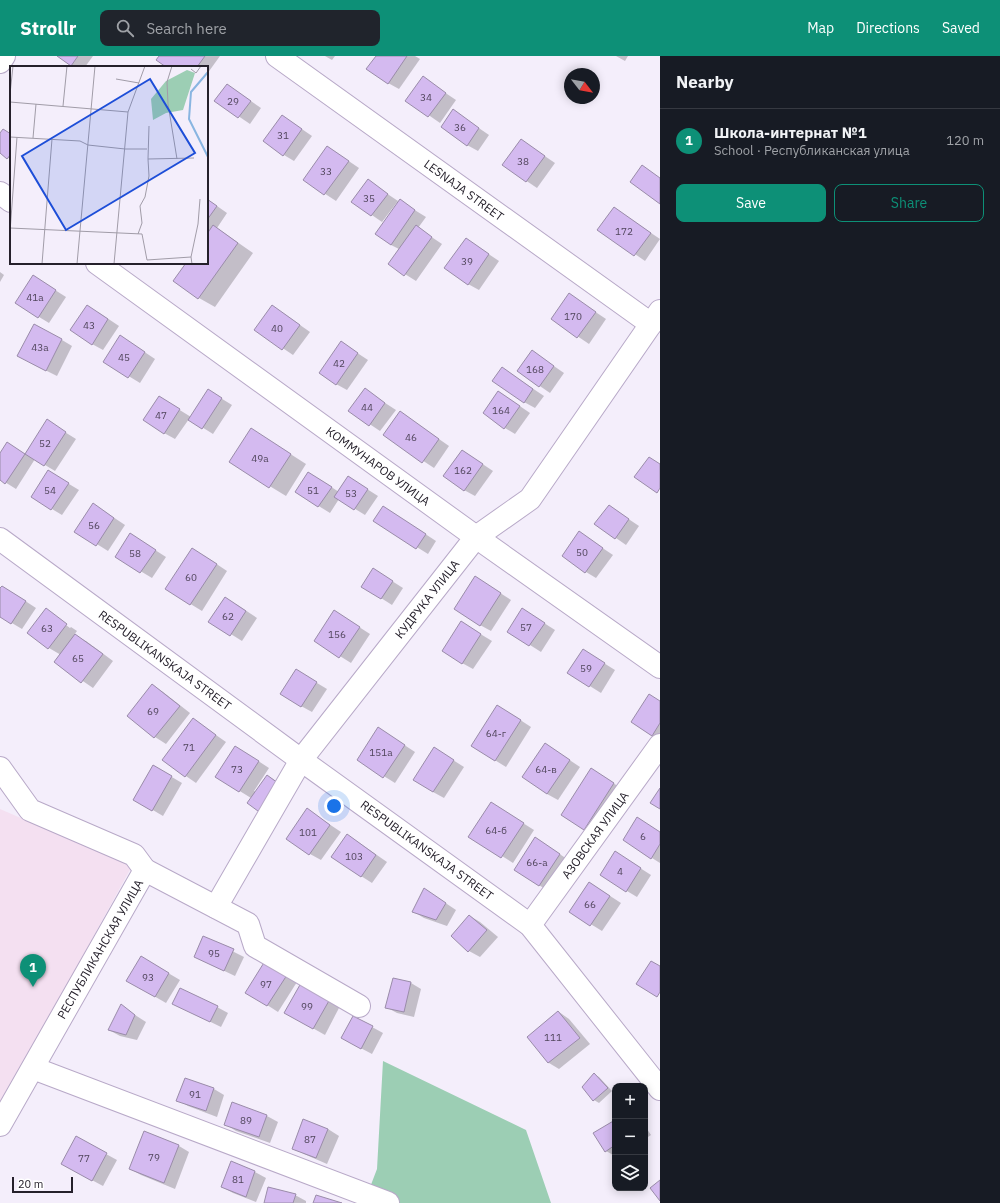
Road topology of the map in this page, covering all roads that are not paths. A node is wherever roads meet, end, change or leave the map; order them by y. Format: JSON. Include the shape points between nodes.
{"nodes":[{"id":1,"x":4,"y":56,"type":"edge"},
{"id":2,"x":278,"y":56,"type":"edge"},
{"id":3,"x":0,"y":62,"type":"edge"},
{"id":4,"x":0,"y":193,"type":"edge"},
{"id":5,"x":10,"y":199,"type":"edge"},
{"id":6,"x":99,"y":264,"type":"edge"},
{"id":7,"x":655,"y":318,"type":"edge"},
{"id":8,"x":476,"y":536,"type":"junction"},
{"id":9,"x":0,"y":539,"type":"edge"},
{"id":10,"x":660,"y":667,"type":"edge"},
{"id":11,"x":660,"y":745,"type":"edge"},
{"id":12,"x":301,"y":760,"type":"junction"},
{"id":13,"x":0,"y":768,"type":"edge"},
{"id":14,"x":145,"y":870,"type":"junction"},
{"id":15,"x":216,"y":907,"type":"junction"},
{"id":16,"x":530,"y":925,"type":"junction"},
{"id":17,"x":359,"y":1006,"type":"dead end"},
{"id":18,"x":33,"y":1068,"type":"junction"},
{"id":19,"x":660,"y":1089,"type":"edge"},
{"id":20,"x":0,"y":1125,"type":"edge"},
{"id":21,"x":388,"y":1203,"type":"edge"}],
"edges":[{"from":1,"to":3,"type":"street"},
{"from":2,"to":7,"type":"street","name":"LESNAJA STREET"},
{"from":4,"to":5,"type":"street"},
{"from":6,"to":8,"type":"street","name":"КОММУНАРОВ УЛИЦА"},
{"from":7,"to":8,"type":"street","name":"КУДРУКА УЛИЦА","via":[[530,498]]},
{"from":8,"to":10,"type":"street","name":"КОММУНАРОВ УЛИЦА"},
{"from":8,"to":12,"type":"street","name":"КУДРУКА УЛИЦА"},
{"from":9,"to":12,"type":"street","name":"RESPUBLIKANSKAJA STREET"},
{"from":11,"to":16,"type":"street","name":"АЗОВСКАЯ УЛИЦА"},
{"from":12,"to":15,"type":"street","name":"КУДРУКА УЛИЦА"},
{"from":12,"to":16,"type":"street","name":"RESPUBLIKANSKAJA STREET"},
{"from":13,"to":14,"type":"street","via":[[30,810],[134,855]]},
{"from":14,"to":15,"type":"street","name":"РЕСПУБЛИКАНСКАЯ УЛИЦА"},
{"from":14,"to":18,"type":"street","name":"РЕСПУБЛИКАНСКАЯ УЛИЦА"},
{"from":15,"to":17,"type":"street","name":"РЕСПУБЛИКАНСКАЯ УЛИЦА","via":[[248,924],[255,946]]},
{"from":16,"to":19,"type":"street","name":"RESPUBLIKANSKAJA STREET"},
{"from":18,"to":20,"type":"street","name":"РЕСПУБЛИКАНСКАЯ УЛИЦА"},
{"from":18,"to":21,"type":"street"}]}
